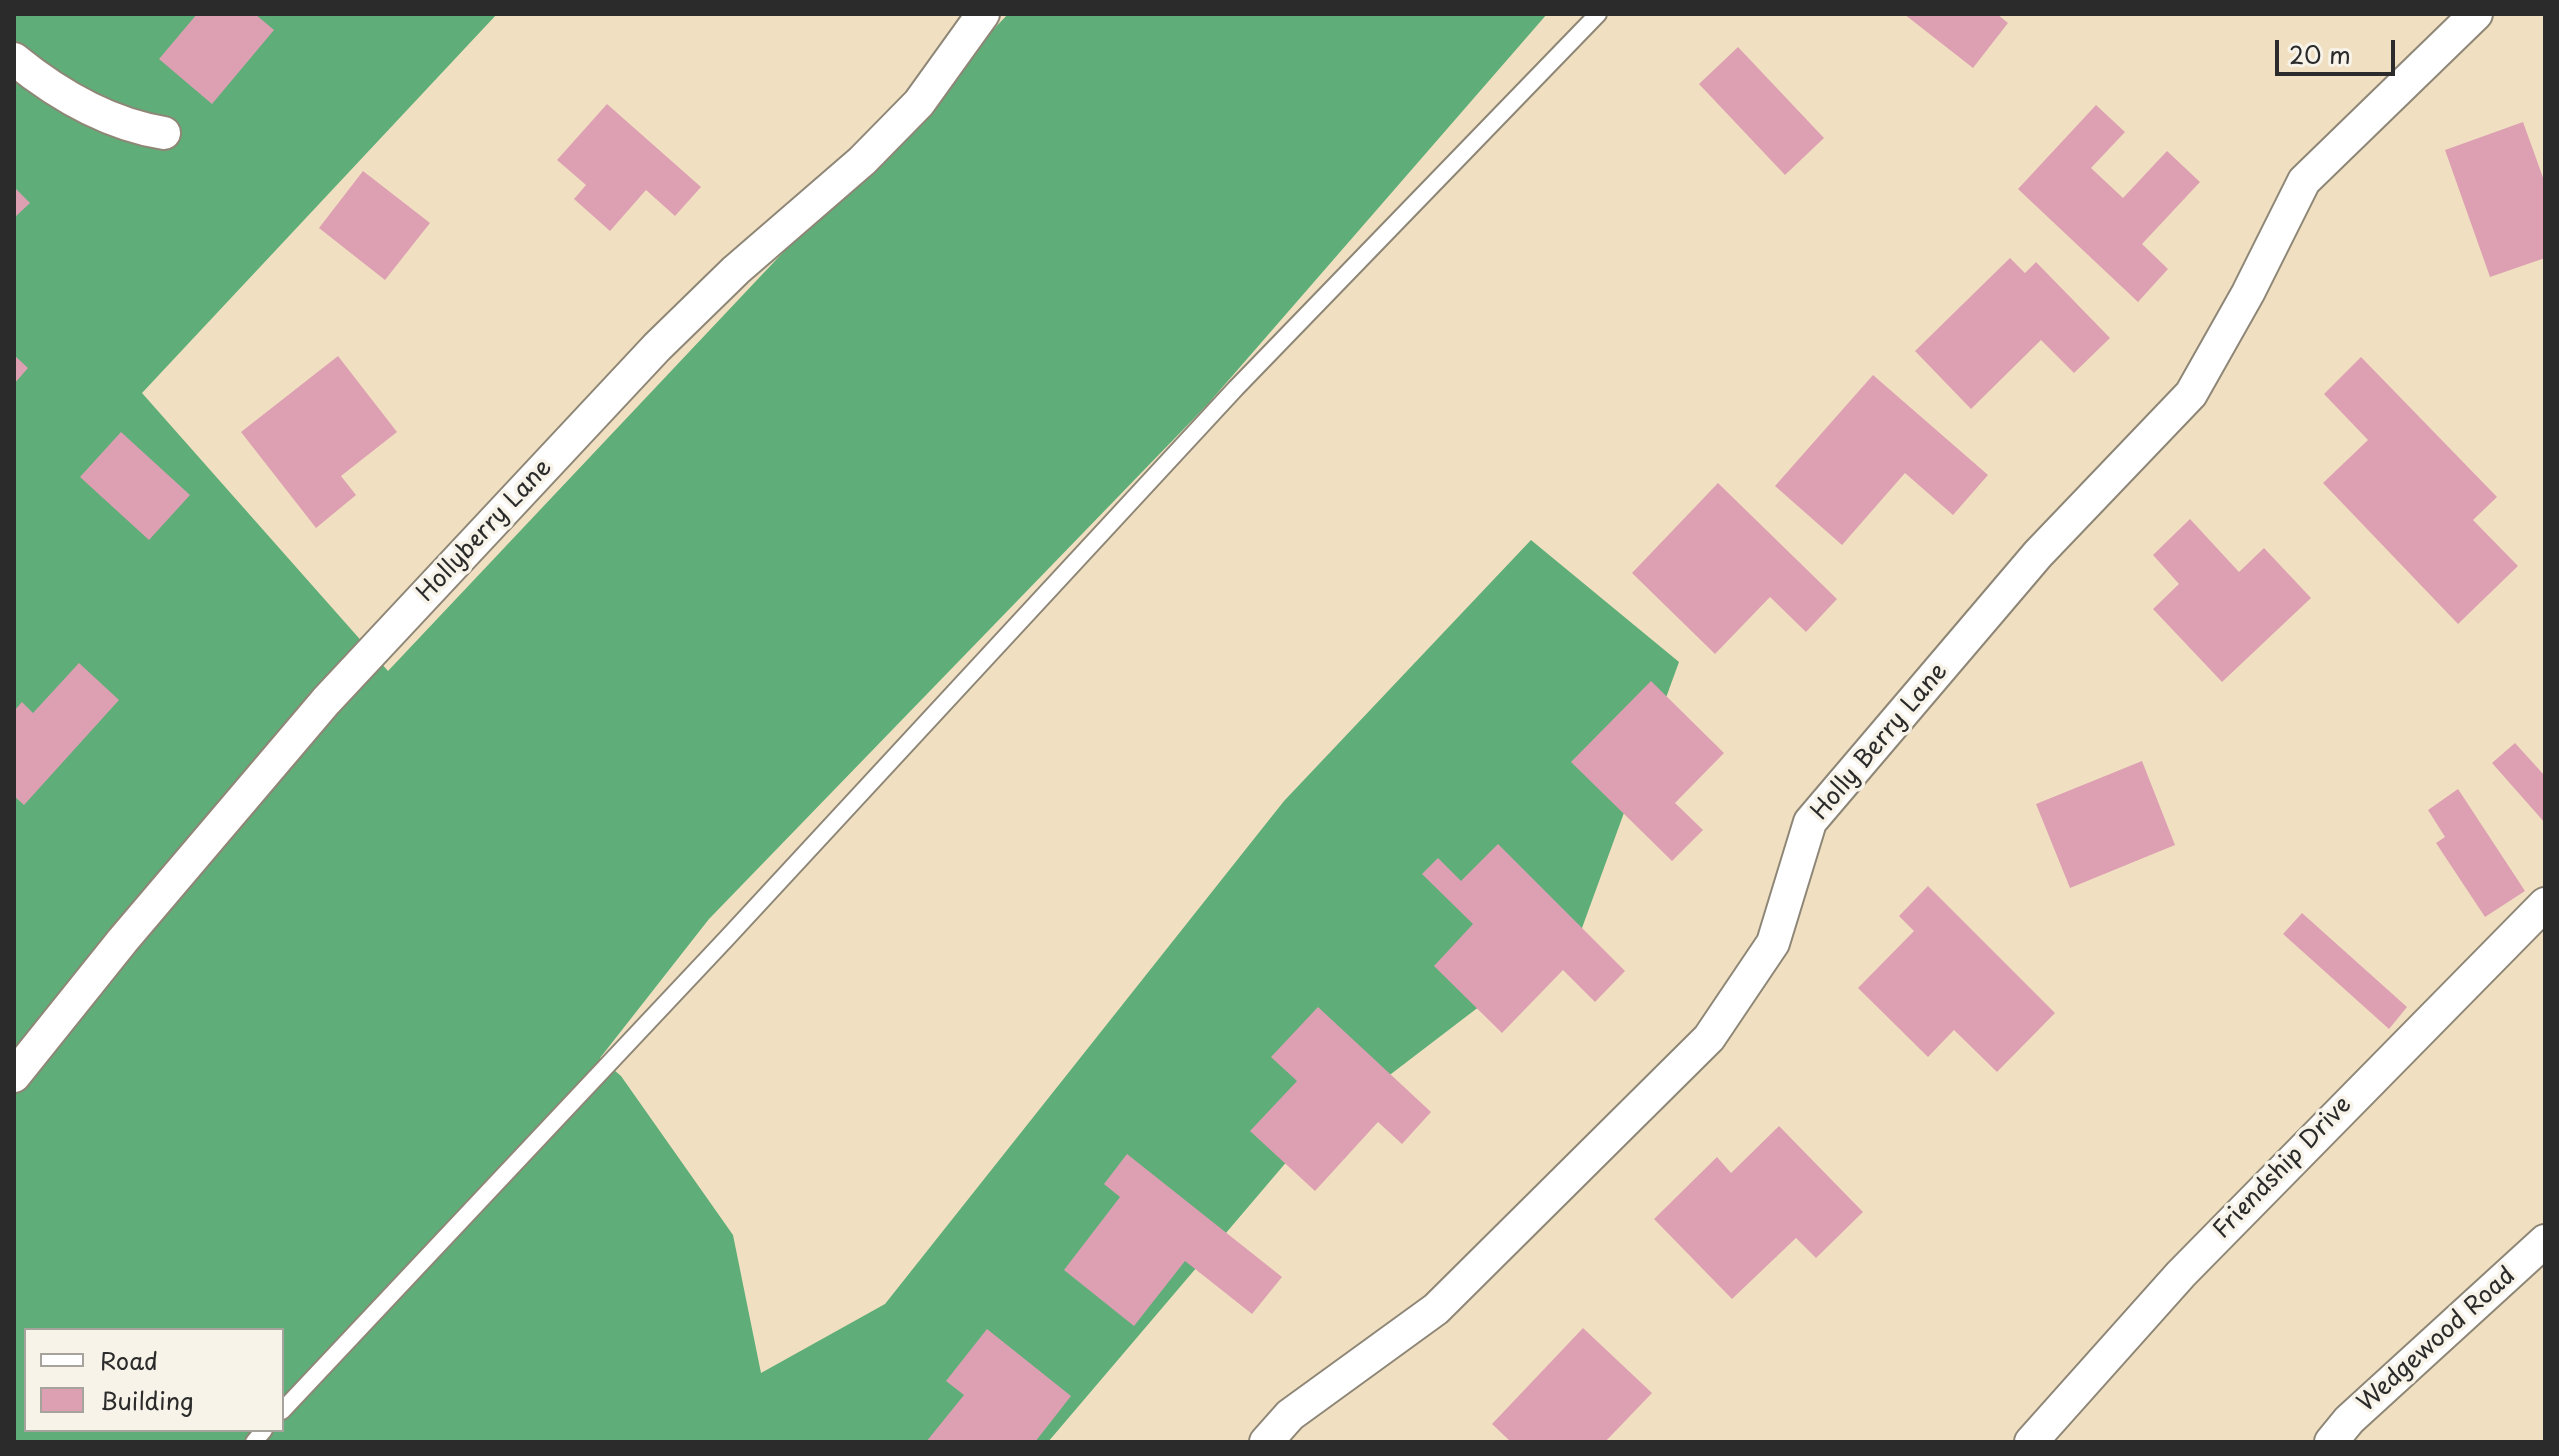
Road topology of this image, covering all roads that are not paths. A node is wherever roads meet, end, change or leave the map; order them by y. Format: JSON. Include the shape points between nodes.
{"nodes":[{"id":1,"x":983,"y":14,"type":"edge"},
{"id":2,"x":1598,"y":14,"type":"edge"},
{"id":3,"x":2476,"y":14,"type":"edge"},
{"id":4,"x":14,"y":59,"type":"edge"},
{"id":5,"x":164,"y":133,"type":"dead end"},
{"id":6,"x":2545,"y":904,"type":"edge"},
{"id":7,"x":14,"y":1076,"type":"edge"},
{"id":8,"x":2545,"y":1241,"type":"edge"},
{"id":9,"x":284,"y":1409,"type":"edge"},
{"id":10,"x":1266,"y":1442,"type":"edge"},
{"id":11,"x":2031,"y":1442,"type":"edge"},
{"id":12,"x":2331,"y":1442,"type":"edge"}],
"edges":[{"from":1,"to":7,"type":"street","name":"Hollyberry Lane","via":[[919,103],[657,347],[326,701]]},
{"from":2,"to":9,"type":"lane","via":[[1225,399]]},
{"from":3,"to":10,"type":"street","name":"Holly Berry Lane","via":[[2304,181],[2191,394],[2038,554],[1810,822],[1773,943],[1709,1038],[1436,1309],[1290,1415]]},
{"from":4,"to":5,"type":"street","via":[[75,102],[139,129]]},
{"from":6,"to":11,"type":"street","name":"Friendship Drive","via":[[2181,1274]]},
{"from":8,"to":12,"type":"street","name":"Wedgewood Road"}]}
